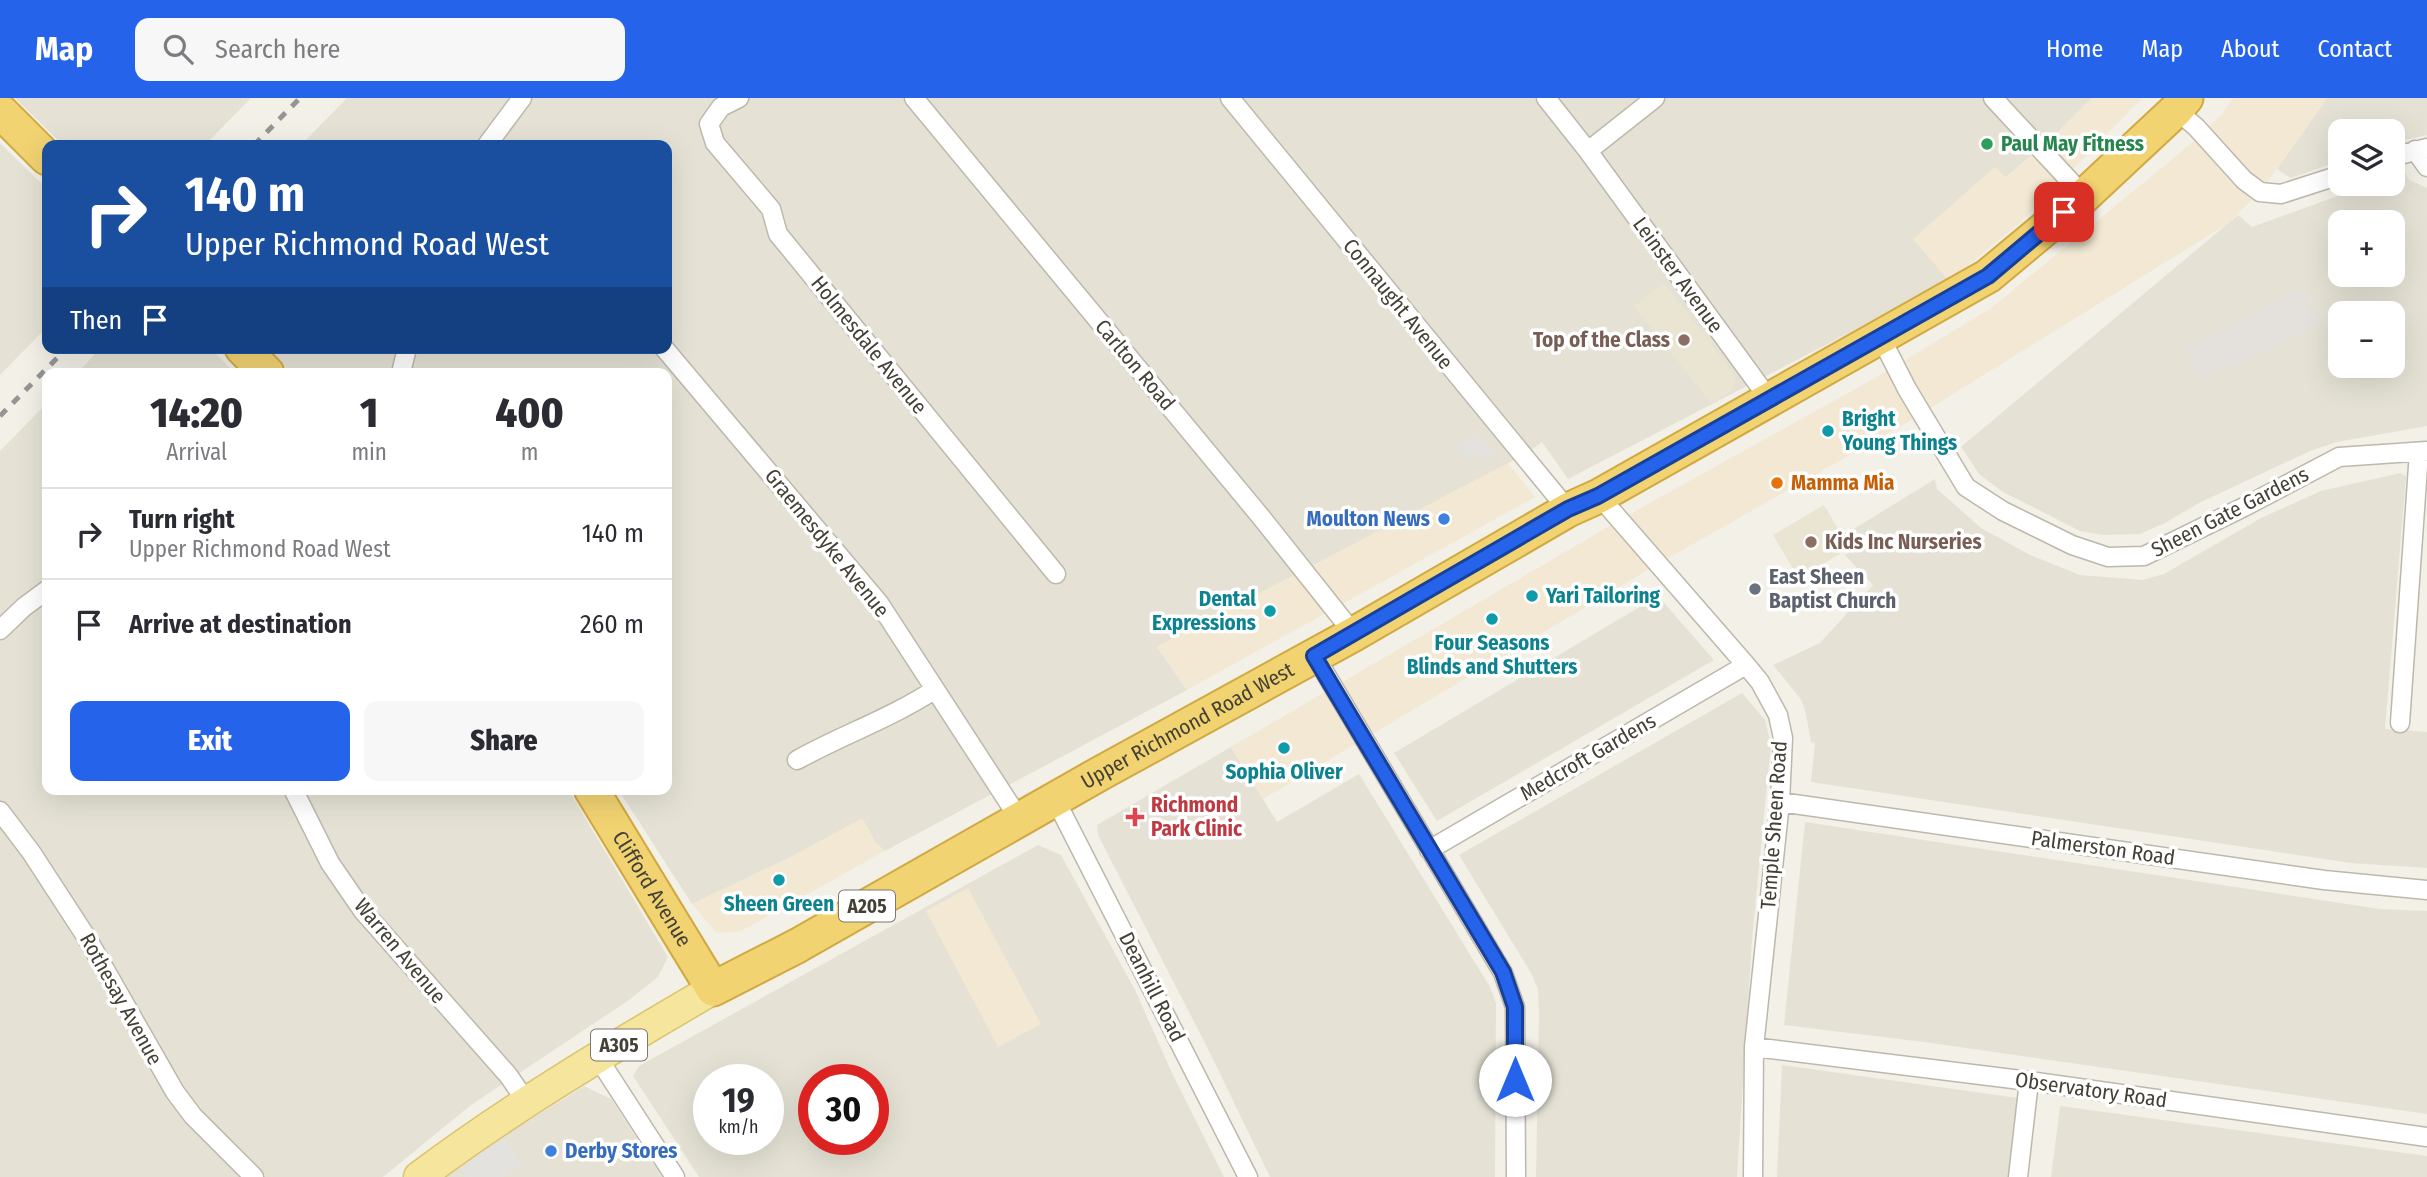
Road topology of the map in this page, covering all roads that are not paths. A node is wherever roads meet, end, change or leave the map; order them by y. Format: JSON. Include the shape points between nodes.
{"nodes":[{"id":1,"x":522,"y":98,"type":"edge"},
{"id":2,"x":739,"y":98,"type":"edge"},
{"id":3,"x":914,"y":98,"type":"edge"},
{"id":4,"x":1230,"y":98,"type":"edge"},
{"id":5,"x":1546,"y":98,"type":"edge"},
{"id":6,"x":1655,"y":98,"type":"edge"},
{"id":7,"x":1993,"y":98,"type":"edge"},
{"id":8,"x":2181,"y":104,"type":"edge"},
{"id":9,"x":0,"y":111,"type":"edge"},
{"id":10,"x":493,"y":140,"type":"edge"},
{"id":11,"x":2421,"y":149,"type":"edge"},
{"id":12,"x":1588,"y":151,"type":"junction"},
{"id":13,"x":42,"y":153,"type":"edge"},
{"id":14,"x":2427,"y":167,"type":"edge"},
{"id":15,"x":2328,"y":179,"type":"edge"},
{"id":16,"x":2084,"y":196,"type":"junction"},
{"id":17,"x":1881,"y":338,"type":"junction"},
{"id":18,"x":248,"y":354,"type":"edge"},
{"id":19,"x":669,"y":354,"type":"edge"},
{"id":20,"x":262,"y":368,"type":"edge"},
{"id":21,"x":1769,"y":399,"type":"junction"},
{"id":22,"x":2423,"y":452,"type":"edge"},
{"id":23,"x":1598,"y":496,"type":"junction"},
{"id":24,"x":1568,"y":509,"type":"junction"},
{"id":25,"x":1056,"y":574,"type":"dead end"},
{"id":26,"x":42,"y":594,"type":"edge"},
{"id":27,"x":0,"y":630,"type":"edge"},
{"id":28,"x":1354,"y":634,"type":"junction"},
{"id":29,"x":1314,"y":656,"type":"junction"},
{"id":30,"x":1746,"y":665,"type":"junction"},
{"id":31,"x":934,"y":690,"type":"junction"},
{"id":32,"x":2400,"y":723,"type":"dead end"},
{"id":33,"x":797,"y":760,"type":"dead end"},
{"id":34,"x":296,"y":795,"type":"edge"},
{"id":35,"x":595,"y":795,"type":"edge"},
{"id":36,"x":1055,"y":799,"type":"junction"},
{"id":37,"x":1780,"y":802,"type":"junction"},
{"id":38,"x":0,"y":811,"type":"edge"},
{"id":39,"x":1020,"y":820,"type":"junction"},
{"id":40,"x":1429,"y":850,"type":"junction"},
{"id":41,"x":2427,"y":890,"type":"edge"},
{"id":42,"x":713,"y":989,"type":"junction"},
{"id":43,"x":1754,"y":1047,"type":"junction"},
{"id":44,"x":598,"y":1058,"type":"junction"},
{"id":45,"x":2029,"y":1081,"type":"junction"},
{"id":46,"x":526,"y":1101,"type":"junction"},
{"id":47,"x":2427,"y":1137,"type":"edge"},
{"id":48,"x":433,"y":1173,"type":"edge"},
{"id":49,"x":254,"y":1177,"type":"edge"},
{"id":50,"x":675,"y":1177,"type":"edge"},
{"id":51,"x":1248,"y":1177,"type":"edge"},
{"id":52,"x":1516,"y":1177,"type":"edge"},
{"id":53,"x":1753,"y":1177,"type":"edge"},
{"id":54,"x":2018,"y":1177,"type":"edge"}],
"edges":[{"from":1,"to":10,"type":"street"},
{"from":2,"to":25,"type":"street","name":"Holmesdale Avenue","via":[[721,107],[709,124],[715,143],[771,209],[778,234]]},
{"from":3,"to":28,"type":"street","name":"Carlton Road"},
{"from":4,"to":24,"type":"street","name":"Connaught Avenue"},
{"from":5,"to":12,"type":"street","name":"Leinster Avenue"},
{"from":6,"to":12,"type":"street"},
{"from":7,"to":16,"type":"street"},
{"from":8,"to":15,"type":"street","via":[[2196,127],[2260,192],[2281,194]]},
{"from":8,"to":16,"type":"highway","name":"Upper Richmond Road West","number":"A205"},
{"from":9,"to":13,"type":"highway"},
{"from":11,"to":14,"type":"street"},
{"from":12,"to":21,"type":"street","name":"Leinster Avenue"},
{"from":16,"to":17,"type":"highway","name":"Upper Richmond Road West","number":"A205","via":[[1988,276]]},
{"from":17,"to":21,"type":"highway","name":"Upper Richmond Road West","number":"A205"},
{"from":17,"to":22,"type":"street","name":"Sheen Gate Gardens","via":[[1966,487],[2072,545],[2108,557],[2144,556],[2339,457]]},
{"from":18,"to":20,"type":"highway"},
{"from":19,"to":31,"type":"street","name":"Graemesdyke Avenue","via":[[879,603]]},
{"from":21,"to":23,"type":"highway","name":"Upper Richmond Road West","number":"A205"},
{"from":22,"to":32,"type":"street"},
{"from":23,"to":24,"type":"highway","name":"Upper Richmond Road West","number":"A205"},
{"from":23,"to":30,"type":"street","name":"Temple Sheen Road"},
{"from":24,"to":28,"type":"highway","name":"Upper Richmond Road West","number":"A205"},
{"from":26,"to":27,"type":"street"},
{"from":28,"to":29,"type":"highway","name":"Upper Richmond Road West","number":"A205"},
{"from":29,"to":36,"type":"highway","name":"Upper Richmond Road West","number":"A205"},
{"from":29,"to":40,"type":"street"},
{"from":30,"to":37,"type":"street","name":"Temple Sheen Road","via":[[1778,715],[1783,738]]},
{"from":30,"to":40,"type":"street","name":"Medcroft Gardens"},
{"from":31,"to":33,"type":"street","via":[[904,710]]},
{"from":31,"to":39,"type":"street","name":"Graemesdyke Avenue"},
{"from":34,"to":46,"type":"street","name":"Warren Avenue","via":[[330,863],[363,911],[509,1075]]},
{"from":35,"to":42,"type":"highway","name":"Clifford Avenue"},
{"from":36,"to":39,"type":"highway","name":"Upper Richmond Road West","number":"A205"},
{"from":36,"to":51,"type":"street","name":"Deanhill Road"},
{"from":37,"to":41,"type":"street","name":"Palmerston Road","via":[[2324,880]]},
{"from":37,"to":43,"type":"street","name":"Temple Sheen Road"},
{"from":38,"to":49,"type":"street","name":"Rothesay Avenue","via":[[87,938],[175,1093]]},
{"from":39,"to":42,"type":"highway","name":"Upper Richmond Road West","number":"A205"},
{"from":40,"to":52,"type":"street","via":[[1503,972],[1515,1007]]},
{"from":42,"to":44,"type":"main road","name":"Upper Richmond Road West","number":"A305"},
{"from":43,"to":45,"type":"street","name":"Observatory Road"},
{"from":43,"to":53,"type":"street","name":"Temple Sheen Road"},
{"from":44,"to":46,"type":"main road","name":"Upper Richmond Road West","number":"A305"},
{"from":44,"to":50,"type":"street"},
{"from":45,"to":47,"type":"street","name":"Observatory Road"},
{"from":45,"to":54,"type":"street"},
{"from":46,"to":48,"type":"main road","name":"Upper Richmond Road West","number":"A305"}]}
